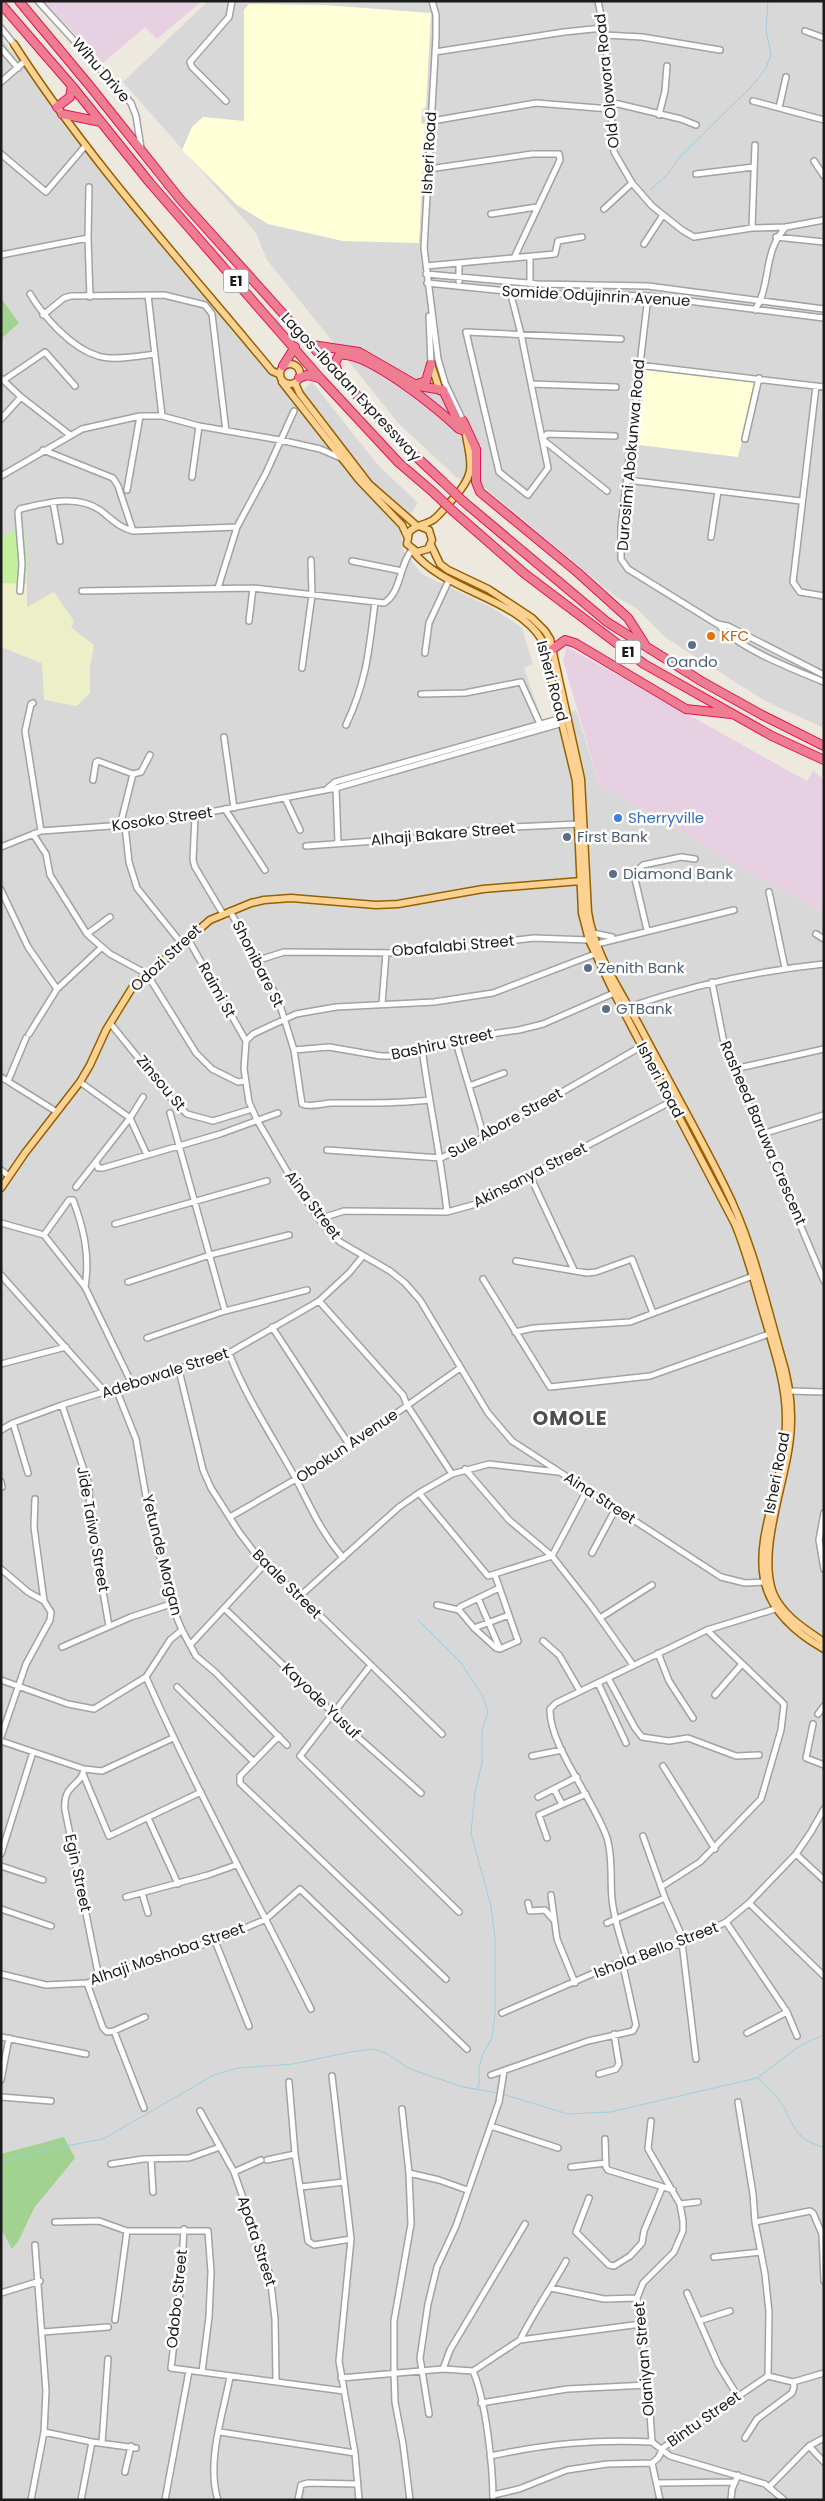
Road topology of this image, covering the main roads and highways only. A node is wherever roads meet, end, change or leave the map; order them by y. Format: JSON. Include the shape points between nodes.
{"nodes":[{"id":1,"x":19,"y":1,"type":"edge"},
{"id":2,"x":1,"y":4,"type":"edge"},
{"id":3,"x":14,"y":44,"type":"road end"},
{"id":4,"x":72,"y":86,"type":"junction"},
{"id":5,"x":57,"y":107,"type":"junction"},
{"id":6,"x":62,"y":114,"type":"junction"},
{"id":7,"x":101,"y":122,"type":"junction"},
{"id":8,"x":306,"y":341,"type":"junction"},
{"id":9,"x":295,"y":348,"type":"junction"},
{"id":10,"x":431,"y":364,"type":"joint"},
{"id":11,"x":281,"y":370,"type":"junction"},
{"id":12,"x":320,"y":378,"type":"junction"},
{"id":13,"x":297,"y":381,"type":"junction"},
{"id":14,"x":282,"y":382,"type":"junction"},
{"id":15,"x":415,"y":384,"type":"junction"},
{"id":16,"x":348,"y":386,"type":"junction"},
{"id":17,"x":439,"y":388,"type":"junction"},
{"id":18,"x":464,"y":421,"type":"joint"},
{"id":19,"x":458,"y":429,"type":"junction"},
{"id":20,"x":466,"y":438,"type":"junction"},
{"id":21,"x":463,"y":488,"type":"junction"},
{"id":22,"x":434,"y":520,"type":"junction"},
{"id":23,"x":418,"y":526,"type":"junction"},
{"id":24,"x":431,"y":535,"type":"junction"},
{"id":25,"x":407,"y":536,"type":"junction"},
{"id":26,"x":431,"y":545,"type":"junction"},
{"id":27,"x":412,"y":550,"type":"junction"},
{"id":28,"x":646,"y":647,"type":"junction"},
{"id":29,"x":553,"y":649,"type":"junction"},
{"id":30,"x":738,"y":715,"type":"junction"},
{"id":31,"x":824,"y":746,"type":"edge"},
{"id":32,"x":824,"y":760,"type":"edge"},
{"id":33,"x":581,"y":881,"type":"junction"},
{"id":34,"x":703,"y":1144,"type":"junction"},
{"id":35,"x":696,"y":1148,"type":"junction"},
{"id":36,"x":725,"y":1186,"type":"junction"},
{"id":37,"x":1,"y":1188,"type":"edge"},
{"id":38,"x":718,"y":1190,"type":"junction"},
{"id":39,"x":769,"y":1589,"type":"junction"},
{"id":40,"x":824,"y":1642,"type":"edge"},
{"id":41,"x":824,"y":1649,"type":"edge"}],
"edges":[{"from":1,"to":8,"type":"highway","name":"Lagos-Ibadan Expressway","number":"E1","via":[[180,199]]},
{"from":2,"to":4,"type":"highway","name":"Lagos-Ibadan Expressway","number":"E1"},
{"from":3,"to":5,"type":"main road"},
{"from":4,"to":5,"type":"highway","via":[[67,100]]},
{"from":4,"to":7,"type":"highway","name":"Lagos-Ibadan Expressway","number":"E1"},
{"from":5,"to":6,"type":"main road"},
{"from":6,"to":7,"type":"highway"},
{"from":6,"to":11,"type":"main road","via":[[272,371]]},
{"from":7,"to":9,"type":"highway","name":"Lagos-Ibadan Expressway","number":"E1","via":[[150,183]]},
{"from":8,"to":15,"type":"highway","via":[[317,347],[347,348],[359,352]]},
{"from":8,"to":16,"type":"highway","name":"Lagos-Ibadan Expressway","number":"E1"},
{"from":9,"to":11,"type":"highway"},
{"from":9,"to":12,"type":"highway","name":"Lagos-Ibadan Expressway","number":"E1"},
{"from":10,"to":15,"type":"highway","via":[[426,381]]},
{"from":10,"to":17,"type":"main road","name":"Isheri Road"},
{"from":11,"to":13,"type":"main road","via":[[289,364],[296,366],[300,372]]},
{"from":11,"to":14,"type":"main road"},
{"from":12,"to":13,"type":"highway","via":[[307,375]]},
{"from":12,"to":30,"type":"highway","name":"Lagos-Ibadan Expressway","number":"E1","bridge":true,"via":[[393,456],[491,546],[644,664]]},
{"from":13,"to":14,"type":"main road","via":[[288,385]]},
{"from":13,"to":23,"type":"main road","via":[[300,394],[369,484]]},
{"from":14,"to":25,"type":"main road","via":[[342,458],[402,525]]},
{"from":15,"to":17,"type":"highway"},
{"from":16,"to":19,"type":"highway","via":[[336,368],[339,355],[356,356],[391,376]]},
{"from":16,"to":28,"type":"highway","name":"Lagos-Ibadan Expressway","number":"E1","bridge":true,"via":[[408,450],[464,502],[607,622]]},
{"from":17,"to":19,"type":"main road","name":"Isheri Road"},
{"from":17,"to":20,"type":"highway","via":[[443,390]]},
{"from":18,"to":20,"type":"main road","name":"Isheri Road"},
{"from":18,"to":28,"type":"highway","via":[[476,449],[476,482],[480,492],[628,618]]},
{"from":19,"to":21,"type":"main road","name":"Isheri Road","via":[[469,464]]},
{"from":20,"to":21,"type":"main road","name":"Isheri Road","via":[[472,467]]},
{"from":21,"to":22,"type":"main road","name":"Isheri Road"},
{"from":22,"to":23,"type":"main road","name":"Isheri Road"},
{"from":22,"to":24,"type":"main road","name":"Isheri Road"},
{"from":23,"to":24,"type":"main road","via":[[429,530]]},
{"from":23,"to":25,"type":"main road","name":"Isheri Road","via":[[412,528]]},
{"from":24,"to":26,"type":"main road","name":"Isheri Road"},
{"from":25,"to":27,"type":"main road","name":"Isheri Road","via":[[407,544]]},
{"from":26,"to":27,"type":"main road","via":[[423,552]]},
{"from":26,"to":29,"type":"main road","name":"Isheri Road","via":[[440,564],[448,570],[488,589],[541,626]]},
{"from":27,"to":33,"type":"main road","name":"Isheri Road","via":[[430,568],[491,600],[527,622],[538,633],[548,657],[576,781]]},
{"from":28,"to":31,"type":"highway","name":"Lagos-Ibadan Expressway","number":"E1","via":[[762,715]]},
{"from":29,"to":30,"type":"highway","via":[[561,641],[569,641],[686,709]]},
{"from":29,"to":34,"type":"main road","name":"Isheri Road","via":[[581,779],[588,912],[593,933]]},
{"from":30,"to":32,"type":"highway","name":"Lagos-Ibadan Expressway","number":"E1","via":[[772,736]]},
{"from":33,"to":35,"type":"main road","name":"Isheri Road","via":[[583,919],[595,954]]},
{"from":33,"to":37,"type":"main road","name":"Odozi Street","via":[[483,889],[398,904],[291,898],[264,900],[203,924],[132,988],[80,1082]]},
{"from":34,"to":35,"type":"main road"},
{"from":34,"to":36,"type":"main road","name":"Isheri Road"},
{"from":35,"to":38,"type":"main road","name":"Isheri Road"},
{"from":36,"to":38,"type":"main road"},
{"from":36,"to":39,"type":"main road","name":"Isheri Road","via":[[750,1245],[790,1391],[792,1419],[770,1546]]},
{"from":38,"to":39,"type":"main road","name":"Isheri Road","via":[[745,1247],[785,1394],[784,1445],[764,1538],[764,1582]]},
{"from":39,"to":40,"type":"main road","name":"Isheri Road","via":[[786,1613]]},
{"from":39,"to":41,"type":"main road","name":"Isheri Road","via":[[775,1609],[800,1633]]}]}
